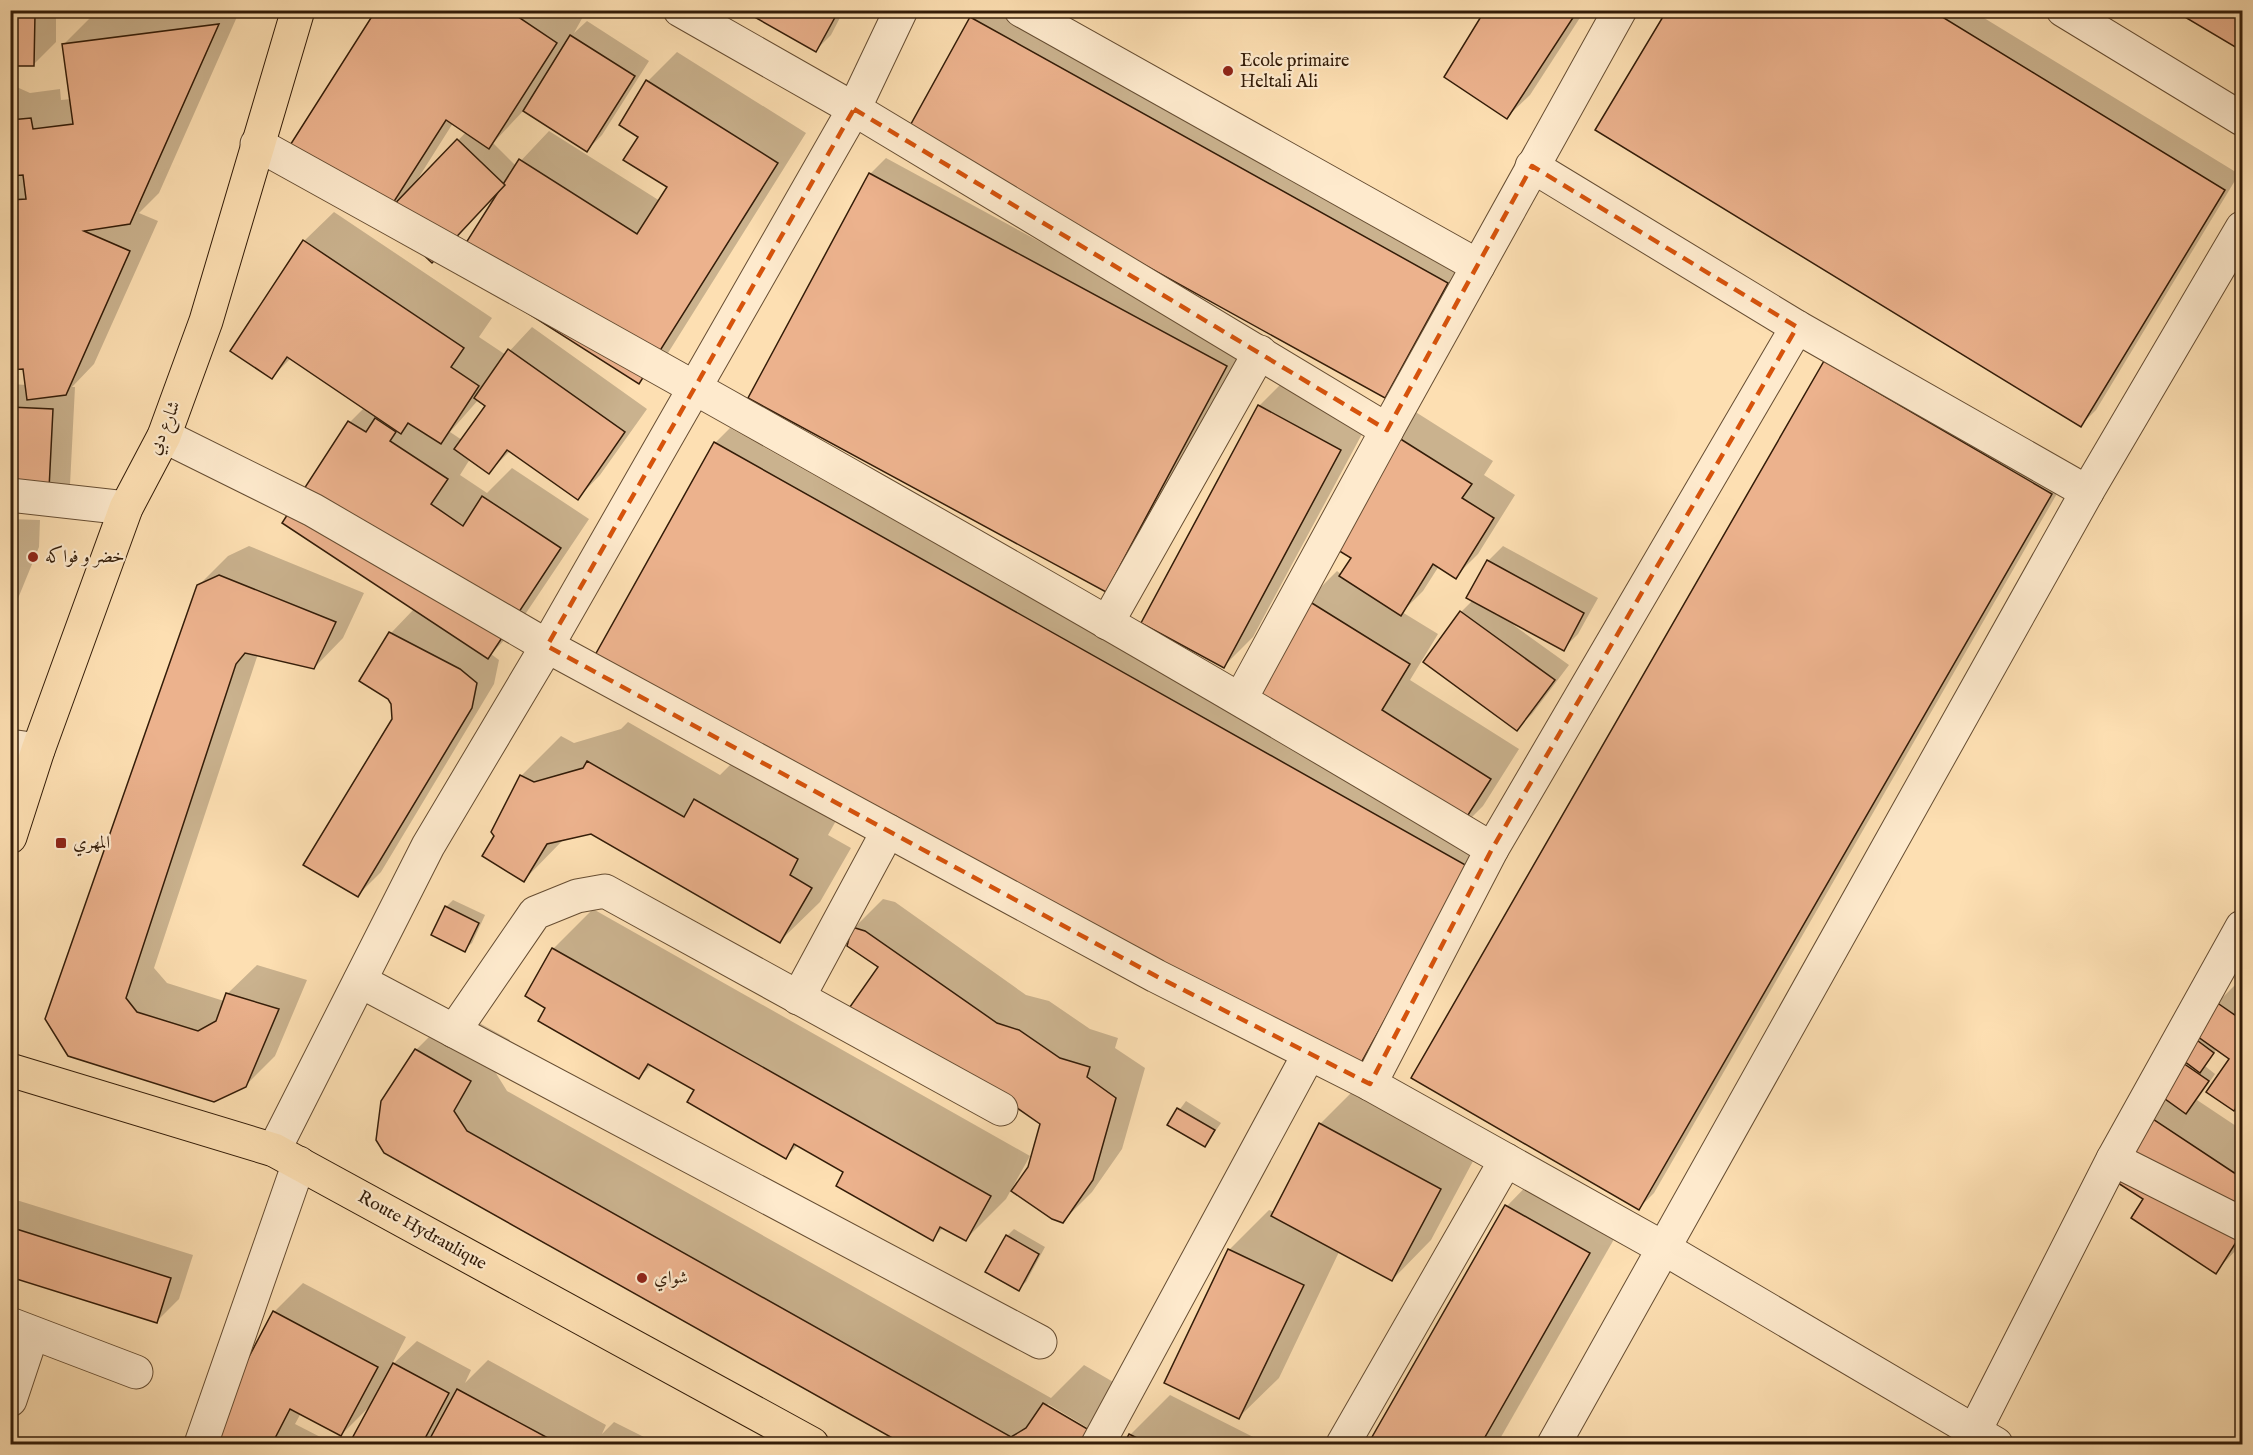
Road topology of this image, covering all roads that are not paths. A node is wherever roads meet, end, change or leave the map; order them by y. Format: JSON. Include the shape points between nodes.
{"nodes":[{"id":1,"x":298,"y":10,"type":"edge"},
{"id":2,"x":680,"y":10,"type":"edge"},
{"id":3,"x":902,"y":10,"type":"edge"},
{"id":4,"x":1021,"y":10,"type":"edge"},
{"id":5,"x":1620,"y":10,"type":"edge"},
{"id":6,"x":2062,"y":10,"type":"edge"},
{"id":7,"x":855,"y":109,"type":"junction"},
{"id":8,"x":2242,"y":119,"type":"edge"},
{"id":9,"x":257,"y":144,"type":"junction"},
{"id":10,"x":1532,"y":166,"type":"junction"},
{"id":11,"x":2242,"y":228,"type":"edge"},
{"id":12,"x":1478,"y":266,"type":"junction"},
{"id":13,"x":1797,"y":327,"type":"junction"},
{"id":14,"x":1260,"y":352,"type":"junction"},
{"id":15,"x":695,"y":387,"type":"junction"},
{"id":16,"x":1387,"y":430,"type":"junction"},
{"id":17,"x":164,"y":436,"type":"junction"},
{"id":18,"x":2087,"y":492,"type":"junction"},
{"id":19,"x":10,"y":495,"type":"edge"},
{"id":20,"x":126,"y":508,"type":"junction"},
{"id":21,"x":1107,"y":623,"type":"junction"},
{"id":22,"x":547,"y":646,"type":"junction"},
{"id":23,"x":1241,"y":698,"type":"junction"},
{"id":24,"x":24,"y":748,"type":"edge"},
{"id":25,"x":888,"y":831,"type":"junction"},
{"id":26,"x":10,"y":837,"type":"edge"},
{"id":27,"x":1492,"y":849,"type":"junction"},
{"id":28,"x":2242,"y":927,"type":"edge"},
{"id":29,"x":360,"y":981,"type":"junction"},
{"id":30,"x":798,"y":998,"type":"junction"},
{"id":31,"x":454,"y":1032,"type":"junction"},
{"id":32,"x":1309,"y":1054,"type":"junction"},
{"id":33,"x":10,"y":1071,"type":"edge"},
{"id":34,"x":1370,"y":1084,"type":"junction"},
{"id":35,"x":1000,"y":1109,"type":"dead end"},
{"id":36,"x":286,"y":1157,"type":"junction"},
{"id":37,"x":2113,"y":1159,"type":"junction"},
{"id":38,"x":1506,"y":1160,"type":"junction"},
{"id":39,"x":2242,"y":1224,"type":"edge"},
{"id":40,"x":1665,"y":1249,"type":"junction"},
{"id":41,"x":21,"y":1329,"type":"edge"},
{"id":42,"x":1040,"y":1342,"type":"dead end"},
{"id":43,"x":136,"y":1372,"type":"dead end"},
{"id":44,"x":10,"y":1400,"type":"edge"},
{"id":45,"x":1979,"y":1440,"type":"edge"},
{"id":46,"x":201,"y":1444,"type":"edge"},
{"id":47,"x":812,"y":1444,"type":"edge"},
{"id":48,"x":1098,"y":1444,"type":"edge"},
{"id":49,"x":1343,"y":1444,"type":"edge"},
{"id":50,"x":1554,"y":1444,"type":"edge"}],
"edges":[{"from":1,"to":9,"type":"main road","name":"شارع دبي"},
{"from":2,"to":7,"type":"street"},
{"from":3,"to":7,"type":"street"},
{"from":4,"to":12,"type":"street"},
{"from":5,"to":10,"type":"street"},
{"from":6,"to":8,"type":"street"},
{"from":7,"to":14,"type":"street"},
{"from":7,"to":15,"type":"street"},
{"from":9,"to":15,"type":"street"},
{"from":9,"to":17,"type":"main road","name":"شارع دبي","via":[[206,321]]},
{"from":10,"to":12,"type":"street"},
{"from":10,"to":13,"type":"street"},
{"from":11,"to":18,"type":"street"},
{"from":12,"to":16,"type":"street"},
{"from":13,"to":18,"type":"street"},
{"from":13,"to":27,"type":"street"},
{"from":14,"to":16,"type":"street"},
{"from":14,"to":21,"type":"street"},
{"from":15,"to":21,"type":"street"},
{"from":15,"to":22,"type":"street"},
{"from":16,"to":23,"type":"street"},
{"from":17,"to":20,"type":"main road","name":"شارع دبي"},
{"from":17,"to":22,"type":"street","via":[[314,510]]},
{"from":18,"to":40,"type":"street"},
{"from":19,"to":20,"type":"street"},
{"from":20,"to":24,"type":"main road","name":"شارع دبي"},
{"from":21,"to":23,"type":"street"},
{"from":22,"to":25,"type":"street"},
{"from":22,"to":29,"type":"street","via":[[428,846]]},
{"from":23,"to":27,"type":"street"},
{"from":24,"to":26,"type":"main road","name":"شارع دبي"},
{"from":25,"to":30,"type":"street"},
{"from":25,"to":32,"type":"street"},
{"from":27,"to":34,"type":"street"},
{"from":28,"to":37,"type":"street"},
{"from":29,"to":31,"type":"street"},
{"from":29,"to":36,"type":"street"},
{"from":30,"to":31,"type":"street","via":[[605,891],[577,896],[535,913]]},
{"from":30,"to":35,"type":"street"},
{"from":31,"to":42,"type":"street"},
{"from":32,"to":34,"type":"street"},
{"from":32,"to":48,"type":"street"},
{"from":33,"to":36,"type":"main road","name":"Route Hydraulique"},
{"from":34,"to":38,"type":"street"},
{"from":36,"to":46,"type":"street"},
{"from":36,"to":47,"type":"main road","name":"Route Hydraulique"},
{"from":37,"to":39,"type":"street"},
{"from":37,"to":45,"type":"street"},
{"from":38,"to":40,"type":"street"},
{"from":38,"to":49,"type":"street"},
{"from":40,"to":45,"type":"street"},
{"from":40,"to":50,"type":"street"},
{"from":41,"to":43,"type":"street"},
{"from":41,"to":44,"type":"street"}]}
